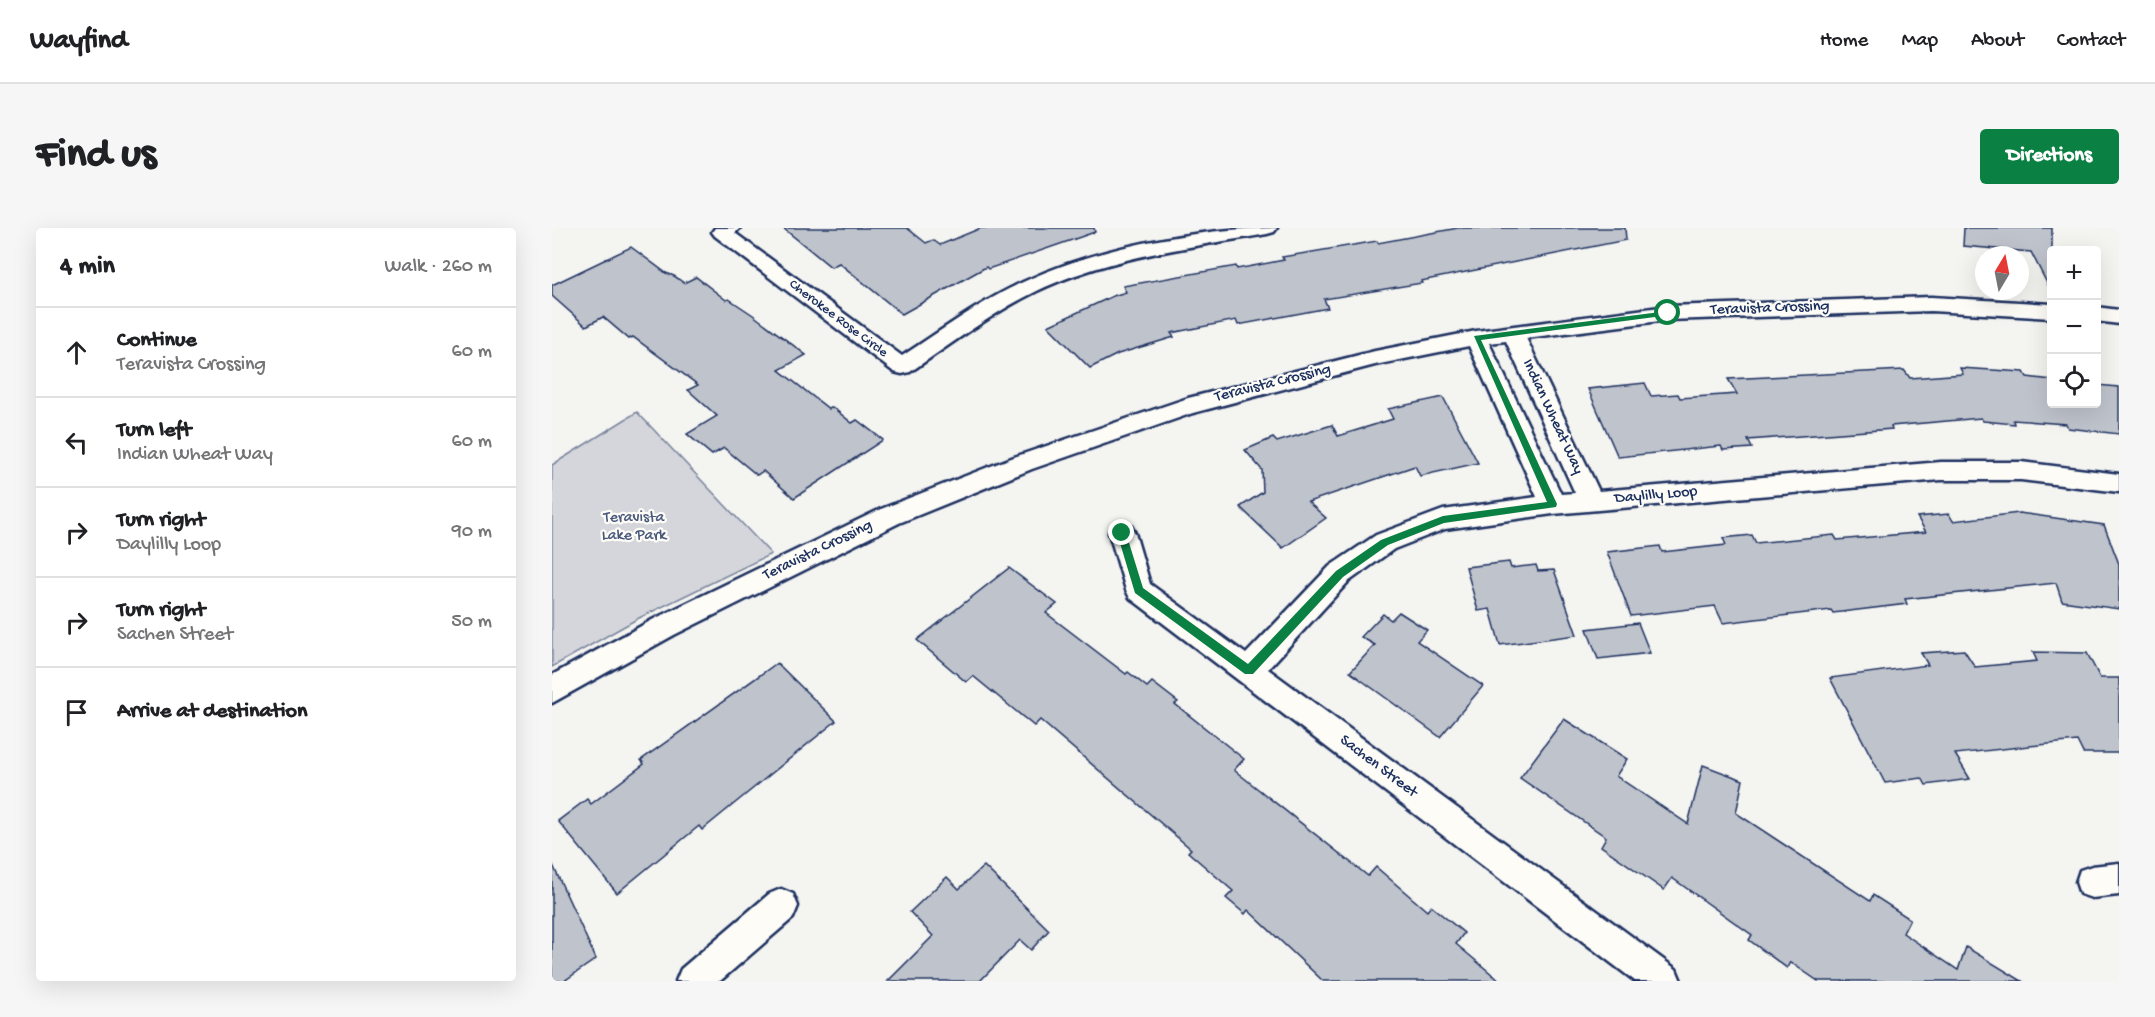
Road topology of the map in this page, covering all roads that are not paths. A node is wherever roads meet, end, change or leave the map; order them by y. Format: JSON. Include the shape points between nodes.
{"nodes":[{"id":1,"x":730,"y":228,"type":"edge"},
{"id":2,"x":1267,"y":228,"type":"edge"},
{"id":3,"x":2047,"y":311,"type":"edge"},
{"id":4,"x":2101,"y":314,"type":"edge"},
{"id":5,"x":2119,"y":316,"type":"edge"},
{"id":6,"x":1513,"y":333,"type":"junction"},
{"id":7,"x":1476,"y":338,"type":"junction"},
{"id":8,"x":2119,"y":483,"type":"edge"},
{"id":9,"x":1592,"y":502,"type":"junction"},
{"id":10,"x":1553,"y":504,"type":"junction"},
{"id":11,"x":1122,"y":533,"type":"dead end"},
{"id":12,"x":1249,"y":670,"type":"junction"},
{"id":13,"x":552,"y":690,"type":"edge"},
{"id":14,"x":781,"y":906,"type":"dead end"},
{"id":15,"x":693,"y":981,"type":"edge"},
{"id":16,"x":1664,"y":981,"type":"edge"}],
"edges":[{"from":1,"to":2,"type":"street","name":"Cherokee Rose Circle","via":[[722,232],[902,367],[978,315],[1048,278],[1105,259]]},
{"from":3,"to":6,"type":"street","name":"Teravista Crossing","via":[[1931,304],[1668,313]]},
{"from":4,"to":5,"type":"street"},
{"from":6,"to":7,"type":"street","name":"Teravista Crossing"},
{"from":6,"to":9,"type":"street","name":"Indian Wheat Way"},
{"from":7,"to":10,"type":"street"},
{"from":7,"to":13,"type":"street","name":"Teravista Crossing","via":[[1375,358],[1188,406],[1023,463],[890,516],[664,627]]},
{"from":8,"to":9,"type":"street","name":"Daylilly Loop","via":[[2021,471],[1941,471]]},
{"from":9,"to":10,"type":"street","name":"Daylilly Loop"},
{"from":10,"to":12,"type":"street","name":"Daylilly Loop","via":[[1443,520],[1385,542],[1339,574]]},
{"from":11,"to":12,"type":"street","name":"Sachen Street","via":[[1139,590]]},
{"from":12,"to":16,"type":"street","name":"Sachen Street"},
{"from":14,"to":15,"type":"street"}]}
